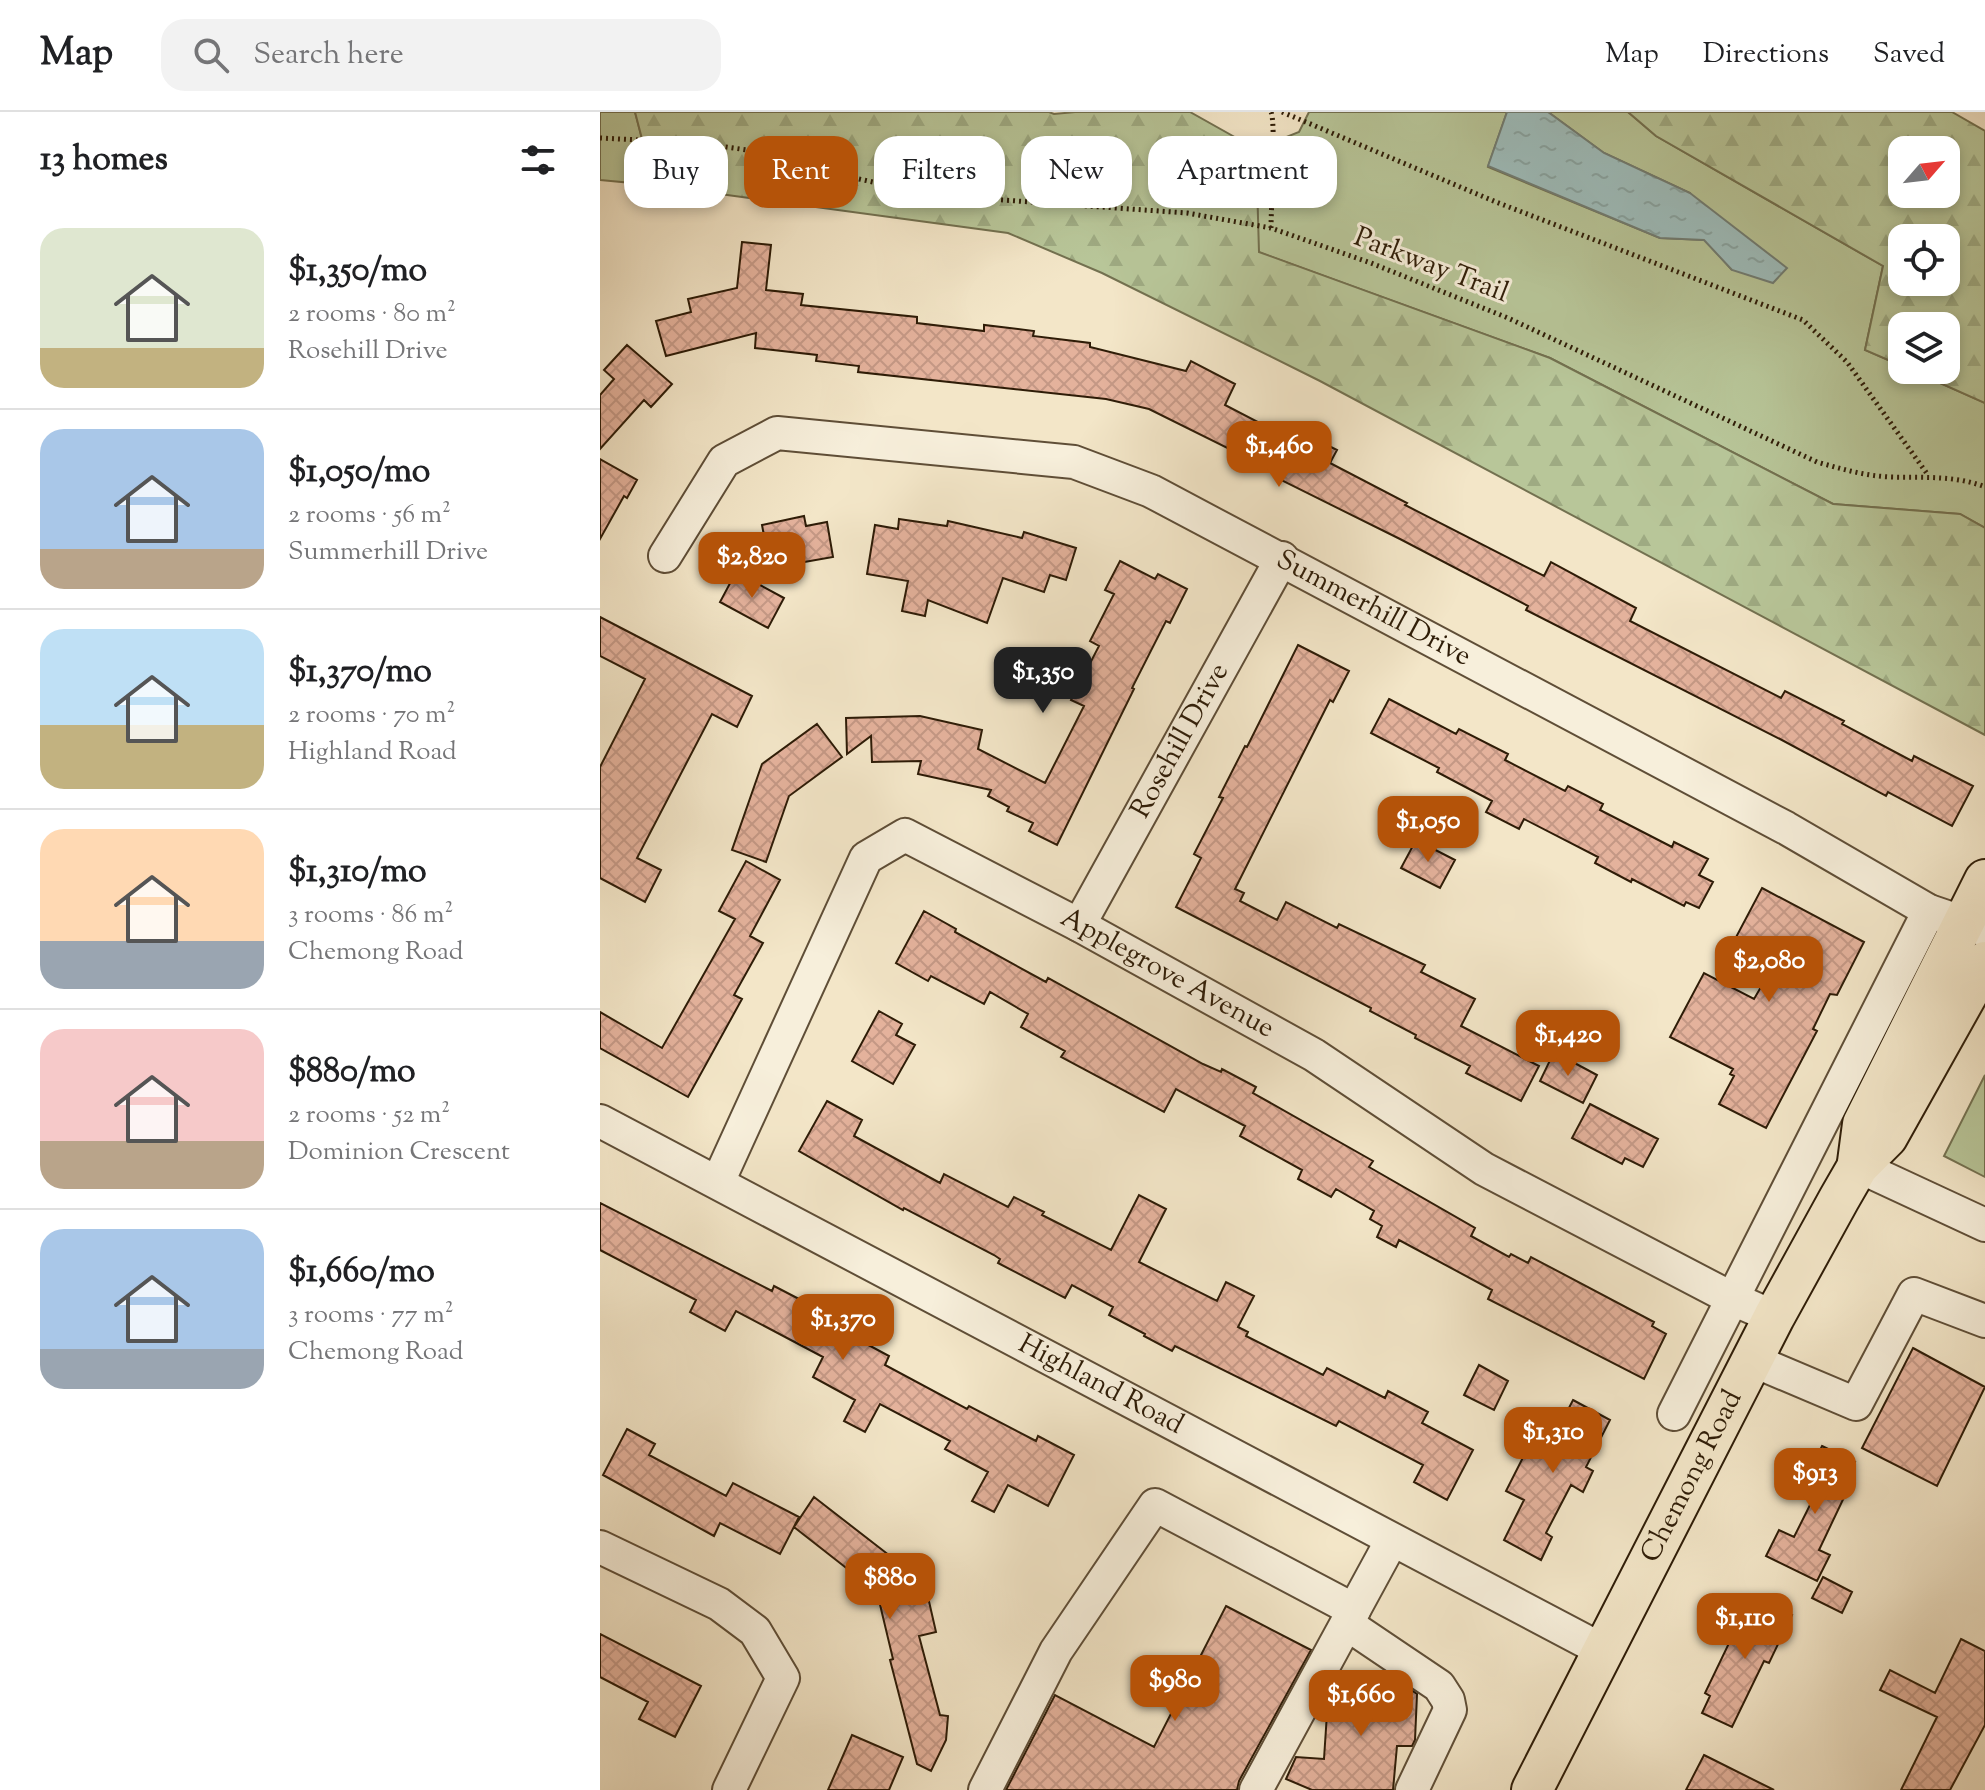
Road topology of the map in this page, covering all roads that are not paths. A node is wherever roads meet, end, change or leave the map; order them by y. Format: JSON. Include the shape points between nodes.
{"nodes":[{"id":1,"x":665,"y":556,"type":"dead end"},
{"id":2,"x":1282,"y":558,"type":"junction"},
{"id":3,"x":1985,"y":880,"type":"edge"},
{"id":4,"x":1959,"y":921,"type":"edge"},
{"id":5,"x":1079,"y":925,"type":"junction"},
{"id":6,"x":1985,"y":962,"type":"edge"},
{"id":7,"x":600,"y":1121,"type":"edge"},
{"id":8,"x":1858,"y":1166,"type":"junction"},
{"id":9,"x":718,"y":1182,"type":"junction"},
{"id":10,"x":1985,"y":1225,"type":"edge"},
{"id":11,"x":1733,"y":1299,"type":"junction"},
{"id":12,"x":1774,"y":1317,"type":"junction"},
{"id":13,"x":1985,"y":1321,"type":"edge"},
{"id":14,"x":1752,"y":1360,"type":"junction"},
{"id":15,"x":1674,"y":1414,"type":"dead end"},
{"id":16,"x":1392,"y":1540,"type":"junction"},
{"id":17,"x":600,"y":1547,"type":"edge"},
{"id":18,"x":1350,"y":1617,"type":"junction"},
{"id":19,"x":1602,"y":1650,"type":"junction"},
{"id":20,"x":729,"y":1790,"type":"edge"},
{"id":21,"x":985,"y":1790,"type":"edge"},
{"id":22,"x":1256,"y":1790,"type":"edge"},
{"id":23,"x":1412,"y":1790,"type":"edge"},
{"id":24,"x":1532,"y":1790,"type":"edge"}],
"edges":[{"from":1,"to":2,"type":"street","name":"Summerhill Drive","via":[[724,461],[777,433],[1074,462],[1151,491]]},
{"from":2,"to":4,"type":"street","name":"Summerhill Drive"},
{"from":2,"to":5,"type":"street","name":"Rosehill Drive"},
{"from":3,"to":4,"type":"main road","name":"Chemong Road"},
{"from":4,"to":8,"type":"main road","name":"Chemong Road","via":[[1863,1124]]},
{"from":4,"to":11,"type":"street"},
{"from":5,"to":9,"type":"street","name":"Applegrove Avenue","via":[[905,835],[866,858]]},
{"from":5,"to":11,"type":"street","name":"Applegrove Avenue","via":[[1314,1055],[1484,1169]]},
{"from":6,"to":8,"type":"main road","name":"Chemong Road","via":[[1887,1137]]},
{"from":7,"to":9,"type":"street","name":"Highland Road"},
{"from":8,"to":10,"type":"street"},
{"from":8,"to":12,"type":"main road","name":"Chemong Road"},
{"from":9,"to":16,"type":"street","name":"Highland Road"},
{"from":11,"to":12,"type":"street","name":"Applegrove Avenue"},
{"from":11,"to":15,"type":"street"},
{"from":12,"to":14,"type":"main road","name":"Chemong Road"},
{"from":13,"to":14,"type":"street","via":[[1914,1294],[1856,1404]]},
{"from":14,"to":19,"type":"main road","name":"Chemong Road"},
{"from":16,"to":18,"type":"street"},
{"from":16,"to":19,"type":"street","name":"Highland Road"},
{"from":17,"to":20,"type":"street","via":[[719,1604],[755,1631],[783,1678]]},
{"from":18,"to":21,"type":"street","via":[[1155,1505],[1056,1651]]},
{"from":18,"to":22,"type":"street"},
{"from":18,"to":23,"type":"street","via":[[1439,1686],[1448,1700],[1450,1710]]},
{"from":19,"to":24,"type":"main road","name":"Chemong Road"}]}
